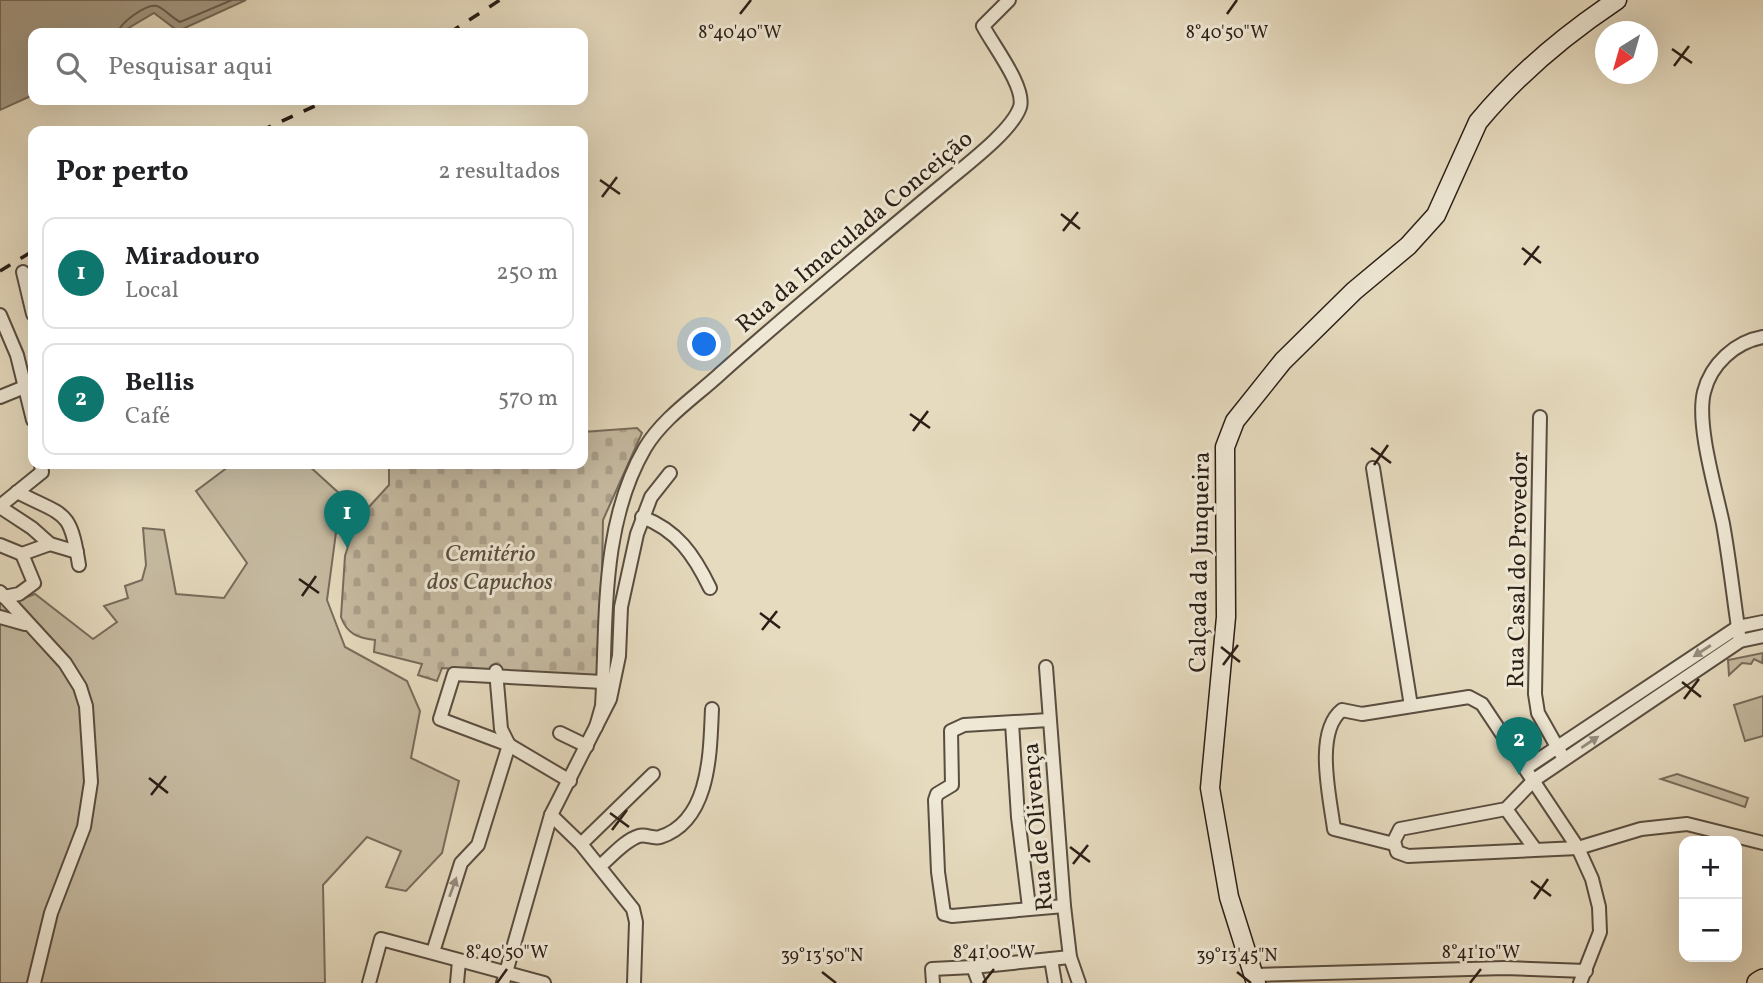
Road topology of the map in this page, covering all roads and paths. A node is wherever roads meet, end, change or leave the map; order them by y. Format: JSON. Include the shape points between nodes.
{"nodes":[{"id":1,"x":1009,"y":0,"type":"edge"},
{"id":2,"x":1617,"y":0,"type":"edge"},
{"id":3,"x":23,"y":272,"type":"dead end"},
{"id":4,"x":28,"y":293,"type":"edge"},
{"id":5,"x":0,"y":315,"type":"edge"},
{"id":6,"x":1763,"y":337,"type":"edge"},
{"id":7,"x":27,"y":386,"type":"junction"},
{"id":8,"x":28,"y":392,"type":"edge"},
{"id":9,"x":0,"y":397,"type":"edge"},
{"id":10,"x":1540,"y":417,"type":"dead end"},
{"id":11,"x":1373,"y":468,"type":"dead end"},
{"id":12,"x":42,"y":469,"type":"edge"},
{"id":13,"x":670,"y":473,"type":"dead end"},
{"id":14,"x":17,"y":492,"type":"junction"},
{"id":15,"x":0,"y":507,"type":"edge"},
{"id":16,"x":642,"y":517,"type":"junction"},
{"id":17,"x":50,"y":544,"type":"junction"},
{"id":18,"x":0,"y":545,"type":"edge"},
{"id":19,"x":22,"y":554,"type":"junction"},
{"id":20,"x":710,"y":588,"type":"dead end"},
{"id":21,"x":2,"y":594,"type":"edge"},
{"id":22,"x":0,"y":617,"type":"edge"},
{"id":23,"x":1763,"y":622,"type":"edge"},
{"id":24,"x":32,"y":626,"type":"junction"},
{"id":25,"x":1740,"y":634,"type":"junction"},
{"id":26,"x":1763,"y":636,"type":"edge"},
{"id":27,"x":1045,"y":667,"type":"dead end"},
{"id":28,"x":496,"y":673,"type":"junction"},
{"id":29,"x":603,"y":682,"type":"junction"},
{"id":30,"x":1411,"y":706,"type":"junction"},
{"id":31,"x":712,"y":709,"type":"dead end"},
{"id":32,"x":1049,"y":720,"type":"junction"},
{"id":33,"x":1012,"y":723,"type":"junction"},
{"id":34,"x":596,"y":727,"type":"junction"},
{"id":35,"x":560,"y":733,"type":"dead end"},
{"id":36,"x":509,"y":745,"type":"junction"},
{"id":37,"x":587,"y":746,"type":"junction"},
{"id":38,"x":1557,"y":747,"type":"junction"},
{"id":39,"x":1564,"y":759,"type":"junction"},
{"id":40,"x":1526,"y":768,"type":"junction"},
{"id":41,"x":653,"y":774,"type":"dead end"},
{"id":42,"x":1534,"y":780,"type":"junction"},
{"id":43,"x":570,"y":781,"type":"junction"},
{"id":44,"x":1506,"y":809,"type":"junction"},
{"id":45,"x":551,"y":815,"type":"junction"},
{"id":46,"x":1763,"y":843,"type":"edge"},
{"id":47,"x":581,"y":844,"type":"junction"},
{"id":48,"x":1394,"y":844,"type":"junction"},
{"id":49,"x":1578,"y":848,"type":"junction"},
{"id":50,"x":1535,"y":849,"type":"junction"},
{"id":51,"x":600,"y":866,"type":"junction"},
{"id":52,"x":1064,"y":906,"type":"junction"},
{"id":53,"x":1029,"y":907,"type":"junction"},
{"id":54,"x":433,"y":952,"type":"junction"},
{"id":55,"x":1070,"y":957,"type":"junction"},
{"id":56,"x":1051,"y":959,"type":"junction"},
{"id":57,"x":459,"y":961,"type":"junction"},
{"id":58,"x":973,"y":967,"type":"junction"},
{"id":59,"x":1438,"y":970,"type":"junction"},
{"id":60,"x":1583,"y":977,"type":"edge"},
{"id":61,"x":505,"y":978,"type":"edge"},
{"id":62,"x":1255,"y":979,"type":"edge"},
{"id":63,"x":1763,"y":979,"type":"edge"},
{"id":64,"x":34,"y":983,"type":"edge"},
{"id":65,"x":369,"y":983,"type":"edge"},
{"id":66,"x":457,"y":983,"type":"edge"},
{"id":67,"x":542,"y":983,"type":"edge"},
{"id":68,"x":634,"y":983,"type":"edge"},
{"id":69,"x":933,"y":983,"type":"edge"},
{"id":70,"x":979,"y":983,"type":"edge"},
{"id":71,"x":1055,"y":983,"type":"edge"},
{"id":72,"x":1079,"y":983,"type":"edge"},
{"id":73,"x":1435,"y":983,"type":"edge"},
{"id":74,"x":1758,"y":983,"type":"edge"}],
"edges":[{"from":1,"to":29,"type":"street","name":"Rua da Imaculada Conceição","via":[[983,26],[1018,91],[1020,106],[1012,119],[976,156],[680,409],[646,447],[613,534]]},
{"from":2,"to":62,"type":"street","name":"Calçada da Junqueira","via":[[1537,61],[1486,111],[1444,199],[1423,231],[1323,320],[1250,400],[1231,428],[1225,447],[1226,617],[1210,788],[1229,897]]},
{"from":3,"to":4,"type":"street"},
{"from":5,"to":7,"type":"street"},
{"from":6,"to":25,"type":"street","via":[[1726,355],[1703,397],[1707,446]]},
{"from":7,"to":8,"type":"street"},
{"from":7,"to":9,"type":"street"},
{"from":10,"to":38,"type":"street","name":"Rua Casal do Provedor","via":[[1535,694],[1538,713]]},
{"from":11,"to":30,"type":"street"},
{"from":12,"to":14,"type":"street"},
{"from":13,"to":16,"type":"street"},
{"from":14,"to":15,"type":"street"},
{"from":14,"to":17,"type":"street","via":[[67,517],[78,559]]},
{"from":15,"to":17,"type":"street"},
{"from":16,"to":20,"type":"street","via":[[682,542]]},
{"from":16,"to":34,"type":"street","via":[[621,607],[619,656],[610,699]]},
{"from":17,"to":19,"type":"street"},
{"from":18,"to":19,"type":"street"},
{"from":19,"to":21,"type":"street","via":[[34,583],[19,594]]},
{"from":21,"to":24,"type":"street"},
{"from":22,"to":24,"type":"street"},
{"from":23,"to":25,"type":"street"},
{"from":24,"to":64,"type":"street","via":[[80,687],[86,706],[91,782],[84,827],[51,912]]},
{"from":25,"to":26,"type":"street"},
{"from":25,"to":38,"type":"street","one_way":true},
{"from":39,"to":25,"type":"street","one_way":true},
{"from":27,"to":32,"type":"street","name":"Rua de Olivença"},
{"from":28,"to":29,"type":"street"},
{"from":28,"to":36,"type":"street","via":[[500,729]]},
{"from":28,"to":36,"type":"street","via":[[454,674],[440,719]]},
{"from":29,"to":34,"type":"street","name":"Rua da Imaculada Conceição"},
{"from":30,"to":40,"type":"street","via":[[1469,698],[1482,704]]},
{"from":30,"to":48,"type":"street","via":[[1362,714],[1342,710],[1326,741],[1334,829]]},
{"from":31,"to":51,"type":"street","via":[[709,772],[690,815],[660,836],[635,837]]},
{"from":32,"to":33,"type":"street"},
{"from":32,"to":52,"type":"street","name":"Rua de Olivença"},
{"from":33,"to":53,"type":"street","via":[[1017,817]]},
{"from":33,"to":53,"type":"street","via":[[964,725],[951,731],[952,785],[935,800],[941,905],[944,914],[952,916]]},
{"from":34,"to":37,"type":"street"},
{"from":35,"to":37,"type":"street"},
{"from":36,"to":43,"type":"street"},
{"from":54,"to":36,"type":"street","one_way":true,"via":[[461,863],[478,845]]},
{"from":37,"to":43,"type":"street"},
{"from":38,"to":39,"type":"street","name":"Rua Casal do Provedor"},
{"from":38,"to":40,"type":"street"},
{"from":39,"to":42,"type":"street"},
{"from":40,"to":42,"type":"street"},
{"from":41,"to":47,"type":"street"},
{"from":42,"to":44,"type":"street"},
{"from":42,"to":49,"type":"street"},
{"from":43,"to":45,"type":"street"},
{"from":44,"to":48,"type":"street","via":[[1400,829]]},
{"from":44,"to":50,"type":"street"},
{"from":45,"to":47,"type":"street"},
{"from":45,"to":61,"type":"street"},
{"from":46,"to":49,"type":"street","via":[[1687,824],[1642,829]]},
{"from":47,"to":51,"type":"street"},
{"from":48,"to":50,"type":"street","via":[[1397,852],[1408,856]]},
{"from":49,"to":50,"type":"street"},
{"from":49,"to":60,"type":"street","via":[[1592,879],[1601,921],[1598,945]]},
{"from":51,"to":68,"type":"street","via":[[636,916]]},
{"from":52,"to":53,"type":"street"},
{"from":52,"to":55,"type":"street","name":"Rua de Olivença"},
{"from":54,"to":57,"type":"street"},
{"from":54,"to":65,"type":"street","via":[[381,939]]},
{"from":55,"to":56,"type":"street"},
{"from":55,"to":72,"type":"street","name":"Rua de Olivença"},
{"from":56,"to":58,"type":"street"},
{"from":56,"to":71,"type":"street"},
{"from":57,"to":61,"type":"street"},
{"from":57,"to":66,"type":"street"},
{"from":58,"to":69,"type":"street","via":[[932,969]]},
{"from":58,"to":70,"type":"street"},
{"from":59,"to":60,"type":"street"},
{"from":59,"to":62,"type":"street"},
{"from":59,"to":73,"type":"street"},
{"from":61,"to":67,"type":"street"},
{"from":63,"to":74,"type":"main road"}]}
